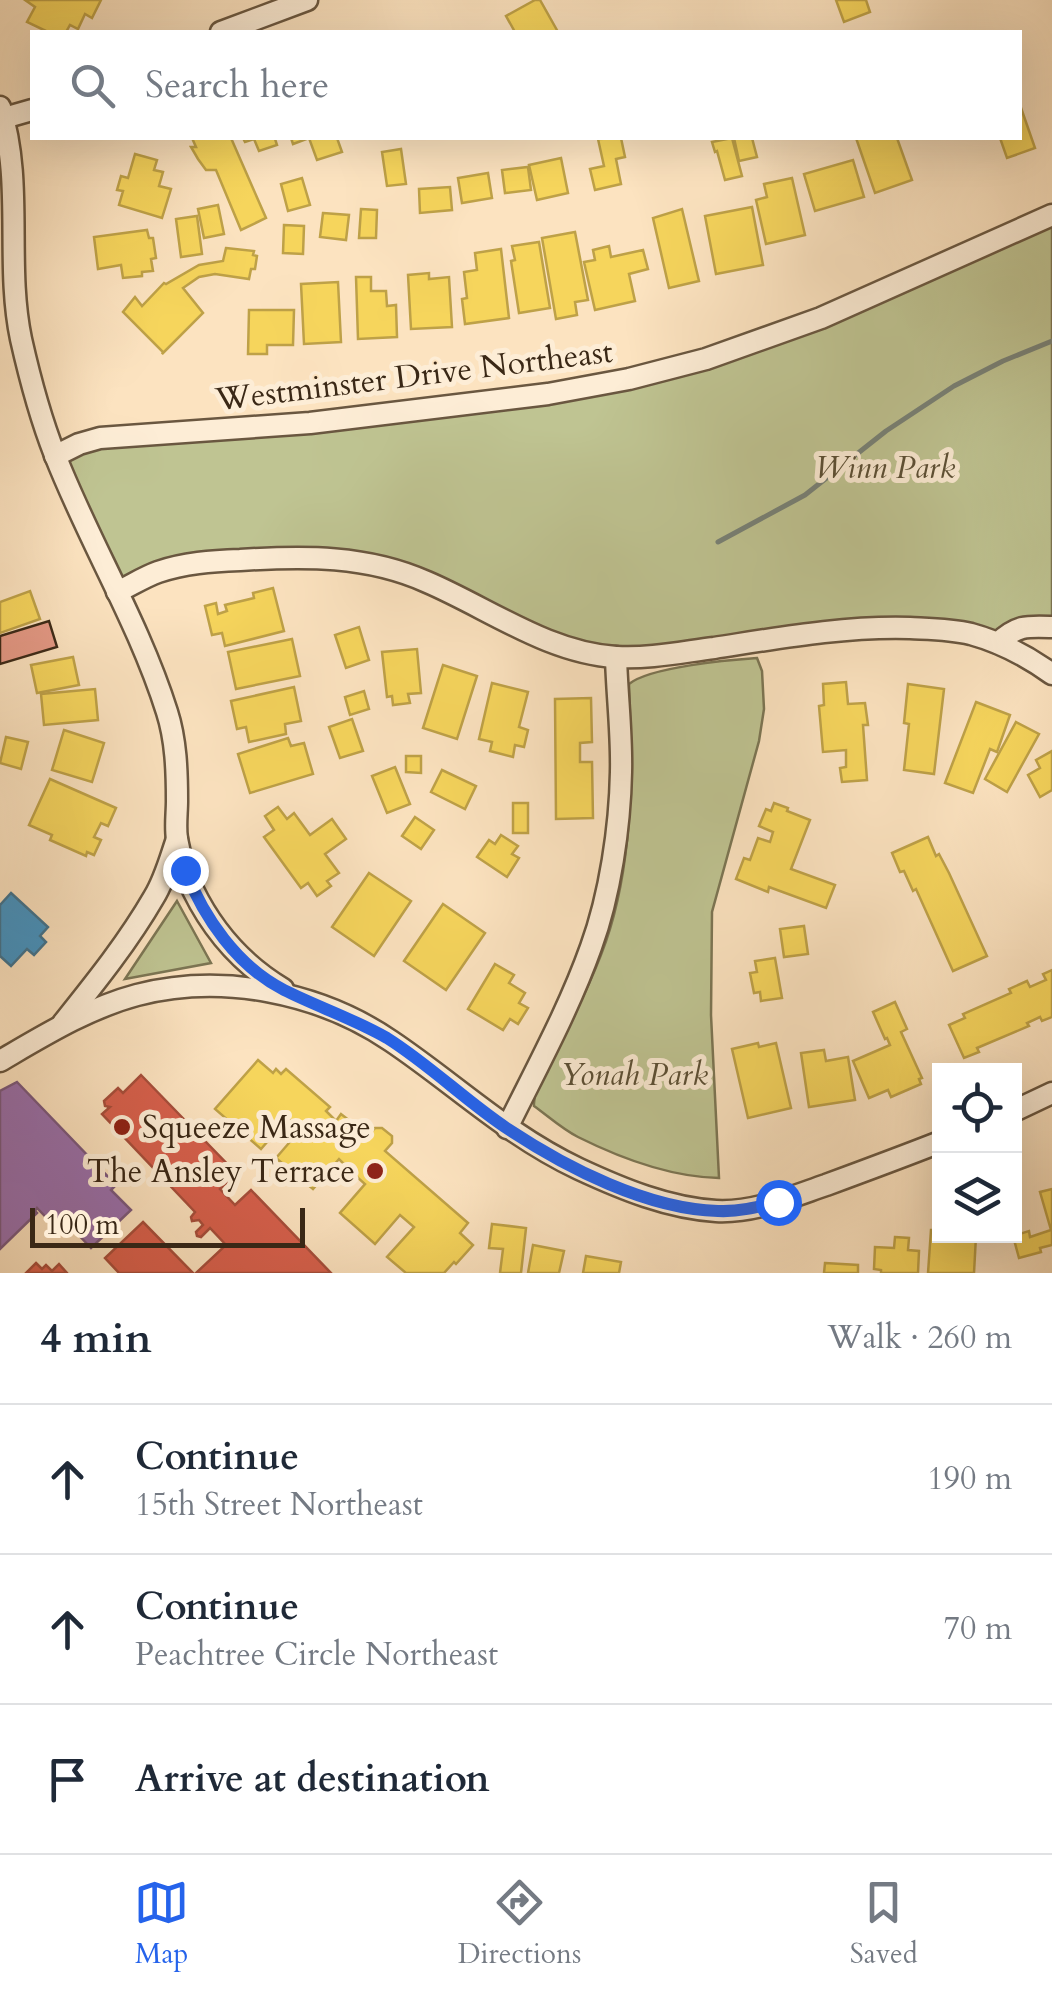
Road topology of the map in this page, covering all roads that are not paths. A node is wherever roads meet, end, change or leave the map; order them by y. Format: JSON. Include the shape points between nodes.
{"nodes":[{"id":1,"x":307,"y":0,"type":"edge"},
{"id":2,"x":226,"y":30,"type":"edge"},
{"id":3,"x":30,"y":110,"type":"edge"},
{"id":4,"x":2,"y":112,"type":"edge"},
{"id":5,"x":7,"y":182,"type":"edge"},
{"id":6,"x":1052,"y":214,"type":"edge"},
{"id":7,"x":55,"y":456,"type":"junction"},
{"id":8,"x":117,"y":592,"type":"junction"},
{"id":9,"x":1052,"y":627,"type":"edge"},
{"id":10,"x":998,"y":643,"type":"junction"},
{"id":11,"x":616,"y":657,"type":"junction"},
{"id":12,"x":1052,"y":674,"type":"edge"},
{"id":13,"x":177,"y":839,"type":"junction"},
{"id":14,"x":312,"y":1002,"type":"junction"},
{"id":15,"x":59,"y":1028,"type":"junction"},
{"id":16,"x":0,"y":1061,"type":"edge"},
{"id":17,"x":1052,"y":1092,"type":"edge"},
{"id":18,"x":1022,"y":1107,"type":"edge"},
{"id":19,"x":507,"y":1128,"type":"junction"},
{"id":20,"x":932,"y":1145,"type":"edge"}],
"edges":[{"from":1,"to":2,"type":"street"},
{"from":3,"to":4,"type":"street"},
{"from":4,"to":5,"type":"street"},
{"from":5,"to":7,"type":"street","via":[[20,332]]},
{"from":6,"to":7,"type":"street","name":"Westminster Drive Northeast","via":[[821,318],[629,379],[310,422],[100,438]]},
{"from":7,"to":8,"type":"street"},
{"from":8,"to":11,"type":"street","via":[[198,562],[344,559],[424,580],[556,644]]},
{"from":8,"to":13,"type":"street","via":[[169,717]]},
{"from":9,"to":10,"type":"street","via":[[1026,626]]},
{"from":10,"to":11,"type":"street","via":[[946,629],[878,627]]},
{"from":10,"to":12,"type":"street"},
{"from":11,"to":19,"type":"street","via":[[622,772],[602,908],[579,979]]},
{"from":13,"to":14,"type":"street","via":[[194,891],[228,945],[264,977]]},
{"from":13,"to":15,"type":"street","via":[[154,897]]},
{"from":14,"to":15,"type":"street","via":[[244,988],[192,987],[136,996]]},
{"from":14,"to":19,"type":"street","via":[[390,1040]]},
{"from":15,"to":16,"type":"street"},
{"from":17,"to":18,"type":"street"},
{"from":19,"to":20,"type":"street","via":[[612,1185],[718,1211],[778,1202]]}]}
